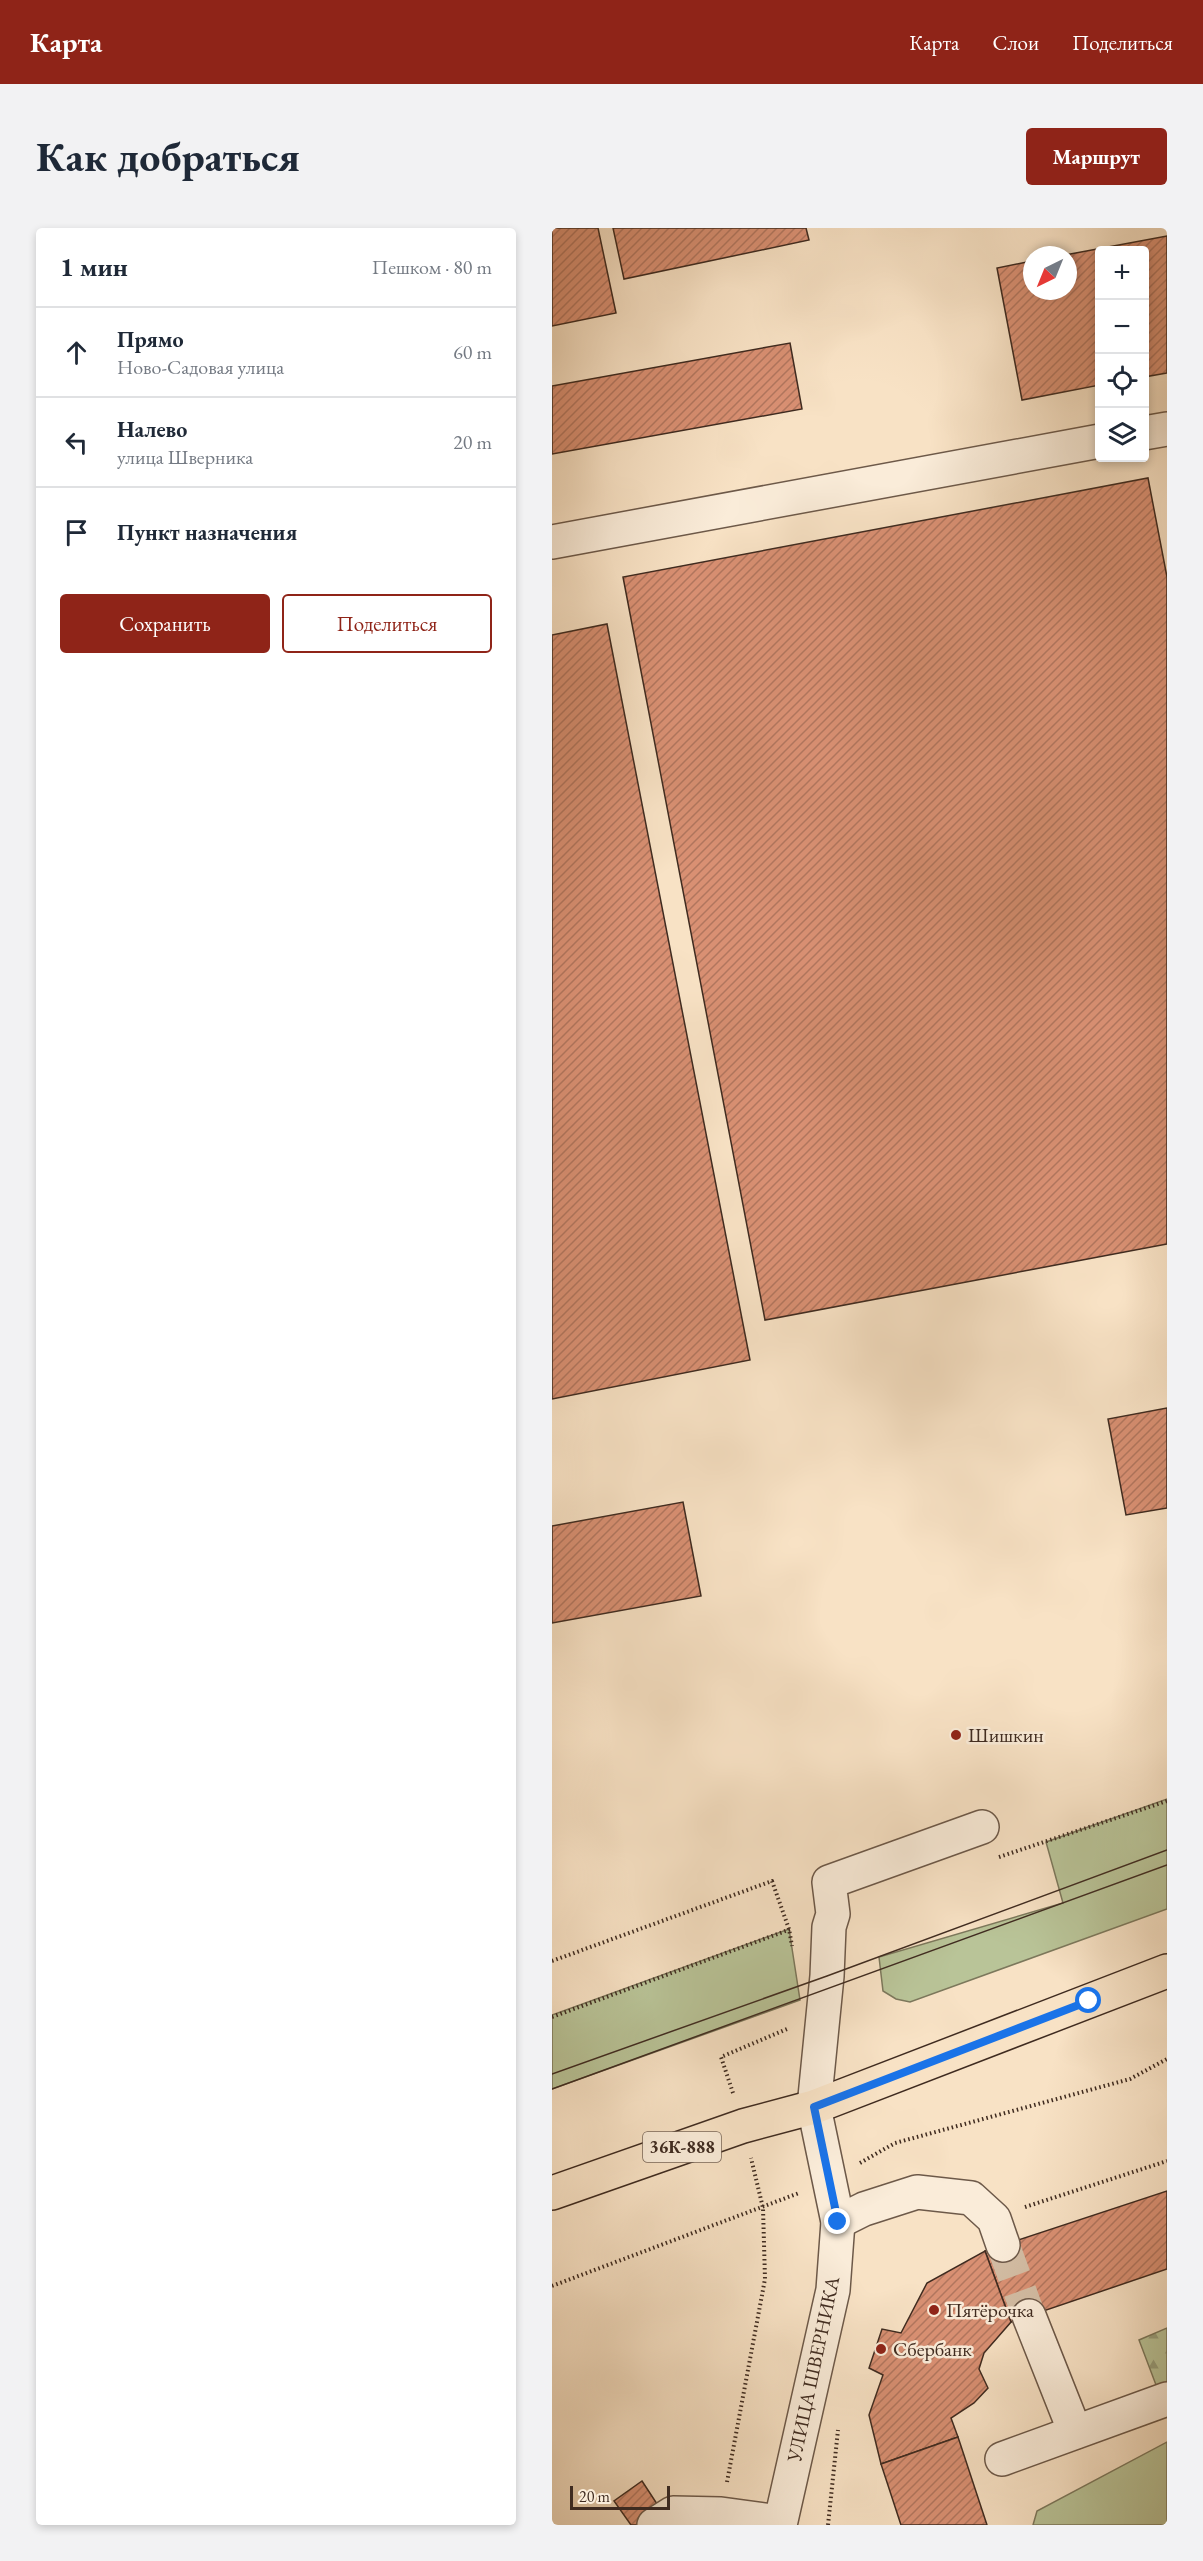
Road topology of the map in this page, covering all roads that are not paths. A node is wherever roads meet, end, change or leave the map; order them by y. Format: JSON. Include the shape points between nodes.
{"nodes":[{"id":1,"x":1167,"y":429,"type":"edge"},
{"id":2,"x":1149,"y":432,"type":"edge"},
{"id":3,"x":1095,"y":442,"type":"edge"},
{"id":4,"x":552,"y":542,"type":"edge"},
{"id":5,"x":981,"y":1827,"type":"dead end"},
{"id":6,"x":1167,"y":1971,"type":"edge"},
{"id":7,"x":814,"y":2107,"type":"junction"},
{"id":8,"x":552,"y":2193,"type":"edge"},
{"id":9,"x":838,"y":2222,"type":"junction"},
{"id":10,"x":998,"y":2232,"type":"tunnel mouth"},
{"id":11,"x":1029,"y":2316,"type":"tunnel mouth"},
{"id":12,"x":1167,"y":2399,"type":"edge"},
{"id":13,"x":1075,"y":2432,"type":"junction"},
{"id":14,"x":1002,"y":2459,"type":"dead end"},
{"id":15,"x":780,"y":2523,"type":"edge"},
{"id":16,"x":654,"y":2525,"type":"edge"}],
"edges":[{"from":1,"to":2,"type":"street"},
{"from":3,"to":4,"type":"street"},
{"from":5,"to":7,"type":"street","name":"УЛИЦА ШВЕРНИКА","via":[[829,1882],[833,1914]]},
{"from":6,"to":7,"type":"main road","number":"36К-888"},
{"from":7,"to":8,"type":"main road","number":"36К-888","via":[[743,2126]]},
{"from":7,"to":9,"type":"street","name":"УЛИЦА ШВЕРНИКА"},
{"from":9,"to":10,"type":"street","via":[[917,2192],[971,2198]]},
{"from":9,"to":15,"type":"street","name":"УЛИЦА ШВЕРНИКА","via":[[833,2290]]},
{"from":11,"to":13,"type":"street"},
{"from":12,"to":13,"type":"street"},
{"from":13,"to":14,"type":"street"},
{"from":15,"to":16,"type":"street","via":[[721,2514],[673,2513]]}]}
